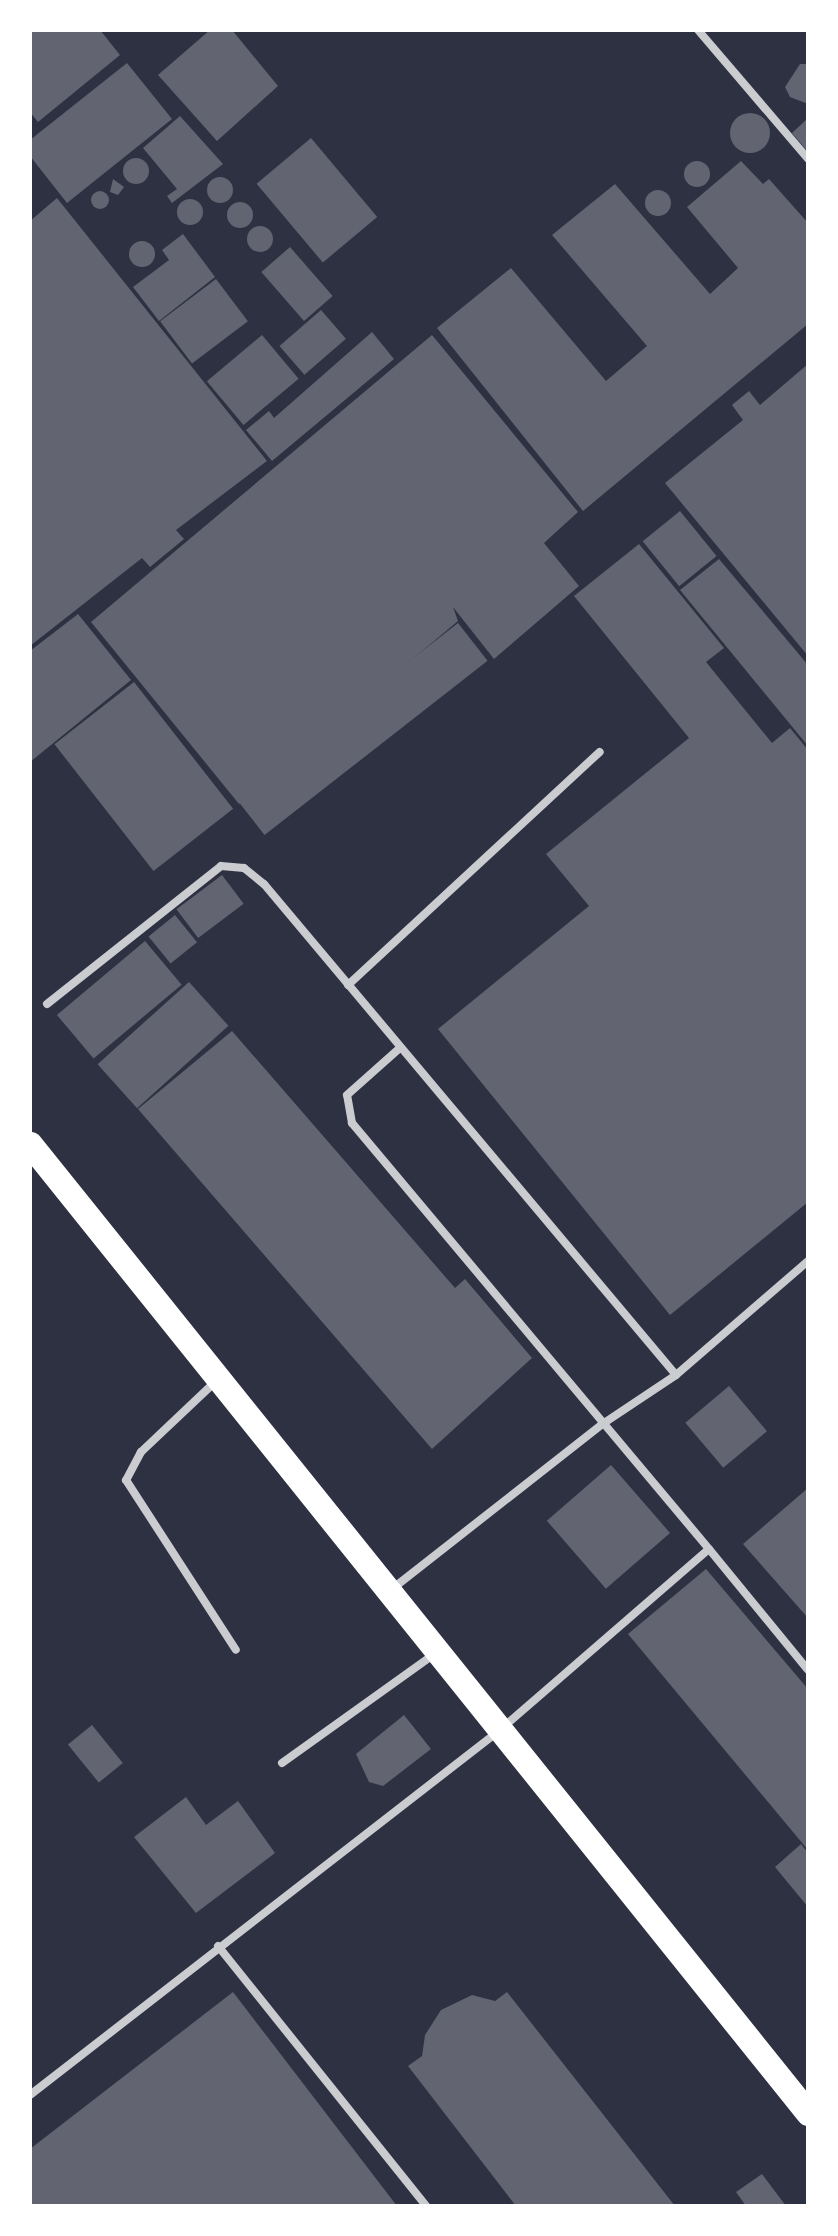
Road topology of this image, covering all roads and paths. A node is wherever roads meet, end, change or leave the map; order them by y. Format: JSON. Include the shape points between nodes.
{"nodes":[{"id":1,"x":698,"y":30,"type":"edge"},
{"id":2,"x":808,"y":159,"type":"edge"},
{"id":3,"x":600,"y":752,"type":"dead end"},
{"id":4,"x":348,"y":985,"type":"junction"},
{"id":5,"x":46,"y":1004,"type":"dead end"},
{"id":6,"x":400,"y":1048,"type":"junction"},
{"id":7,"x":30,"y":1144,"type":"edge"},
{"id":8,"x":808,"y":1261,"type":"edge"},
{"id":9,"x":676,"y":1375,"type":"junction"},
{"id":10,"x":218,"y":1379,"type":"junction"},
{"id":11,"x":601,"y":1425,"type":"junction"},
{"id":12,"x":710,"y":1549,"type":"junction"},
{"id":13,"x":389,"y":1592,"type":"junction"},
{"id":14,"x":236,"y":1650,"type":"dead end"},
{"id":15,"x":438,"y":1652,"type":"junction"},
{"id":16,"x":808,"y":1670,"type":"edge"},
{"id":17,"x":500,"y":1730,"type":"junction"},
{"id":18,"x":282,"y":1763,"type":"dead end"},
{"id":19,"x":218,"y":1946,"type":"junction"},
{"id":20,"x":30,"y":2094,"type":"edge"},
{"id":21,"x":808,"y":2113,"type":"edge"},
{"id":22,"x":426,"y":2206,"type":"edge"}],
"edges":[{"from":1,"to":2,"type":"lane"},
{"from":3,"to":4,"type":"lane"},
{"from":4,"to":5,"type":"lane","via":[[264,884],[232,864],[220,866]]},
{"from":4,"to":6,"type":"lane"},
{"from":6,"to":9,"type":"lane"},
{"from":6,"to":11,"type":"lane","via":[[347,1095],[352,1123]]},
{"from":7,"to":10,"type":"main road"},
{"from":8,"to":9,"type":"lane"},
{"from":9,"to":11,"type":"lane"},
{"from":10,"to":13,"type":"main road"},
{"from":10,"to":14,"type":"lane","via":[[141,1452],[126,1480]]},
{"from":11,"to":12,"type":"lane"},
{"from":11,"to":13,"type":"lane"},
{"from":12,"to":16,"type":"lane"},
{"from":12,"to":17,"type":"lane"},
{"from":13,"to":15,"type":"main road"},
{"from":15,"to":17,"type":"main road"},
{"from":15,"to":18,"type":"lane"},
{"from":17,"to":19,"type":"lane"},
{"from":17,"to":21,"type":"main road"},
{"from":19,"to":20,"type":"lane"},
{"from":19,"to":22,"type":"lane"}]}
